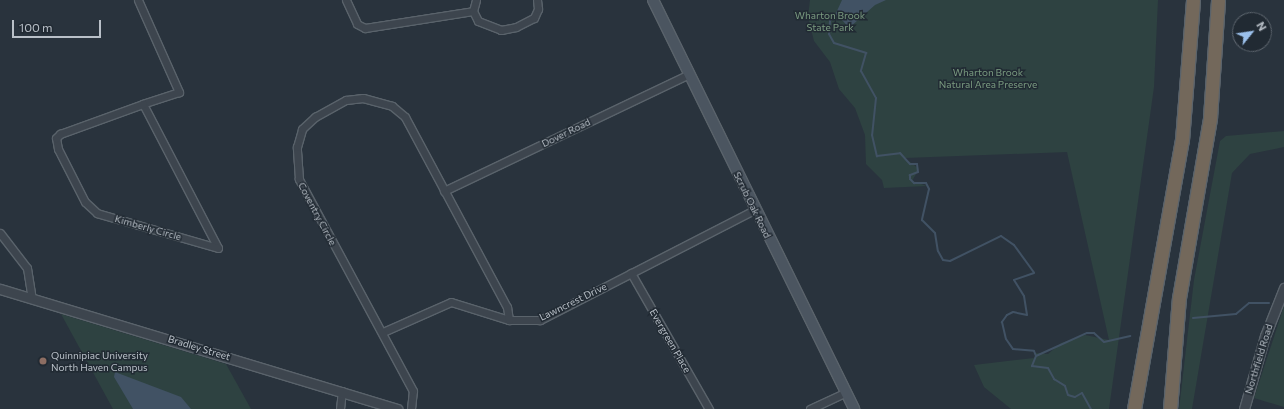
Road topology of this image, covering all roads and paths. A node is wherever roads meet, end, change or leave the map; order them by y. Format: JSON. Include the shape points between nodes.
{"nodes":[{"id":1,"x":138,"y":0,"type":"edge"},
{"id":2,"x":346,"y":0,"type":"edge"},
{"id":3,"x":476,"y":0,"type":"edge"},
{"id":4,"x":537,"y":0,"type":"edge"},
{"id":5,"x":653,"y":0,"type":"edge"},
{"id":6,"x":1193,"y":0,"type":"edge"},
{"id":7,"x":1218,"y":0,"type":"edge"},
{"id":8,"x":473,"y":11,"type":"junction"},
{"id":9,"x":689,"y":74,"type":"junction"},
{"id":10,"x":144,"y":104,"type":"junction"},
{"id":11,"x":444,"y":192,"type":"junction"},
{"id":12,"x":754,"y":210,"type":"junction"},
{"id":13,"x":0,"y":233,"type":"edge"},
{"id":14,"x":631,"y":273,"type":"junction"},
{"id":15,"x":1284,"y":288,"type":"edge"},
{"id":16,"x":0,"y":289,"type":"edge"},
{"id":17,"x":32,"y":298,"type":"junction"},
{"id":18,"x":509,"y":320,"type":"junction"},
{"id":19,"x":383,"y":332,"type":"junction"},
{"id":20,"x":342,"y":392,"type":"junction"},
{"id":21,"x":846,"y":392,"type":"junction"},
{"id":22,"x":340,"y":409,"type":"edge"},
{"id":23,"x":397,"y":409,"type":"edge"},
{"id":24,"x":411,"y":409,"type":"edge"},
{"id":25,"x":709,"y":409,"type":"edge"},
{"id":26,"x":810,"y":409,"type":"edge"},
{"id":27,"x":854,"y":409,"type":"edge"},
{"id":28,"x":1134,"y":409,"type":"edge"},
{"id":29,"x":1170,"y":409,"type":"edge"},
{"id":30,"x":1244,"y":409,"type":"edge"}],
"edges":[{"from":1,"to":10,"type":"street","name":"Kimberly Circle","via":[[179,92]]},
{"from":2,"to":8,"type":"street","via":[[357,24],[365,28]]},
{"from":3,"to":8,"type":"street"},
{"from":4,"to":8,"type":"street","via":[[538,9],[534,18],[510,29],[488,27],[478,21]]},
{"from":5,"to":9,"type":"main road","name":"Scrub Oak Road"},
{"from":6,"to":28,"type":"highway","via":[[1182,140]]},
{"from":7,"to":29,"type":"highway","via":[[1210,118],[1178,304]]},
{"from":9,"to":11,"type":"street","name":"Dover Road"},
{"from":9,"to":12,"type":"main road","name":"Scrub Oak Road"},
{"from":10,"to":10,"type":"street","name":"Kimberly Circle","via":[[172,159],[218,248],[96,213],[85,202],[58,149],[56,138],[60,134]]},
{"from":11,"to":18,"type":"street","name":"Coventry Circle","via":[[507,307]]},
{"from":11,"to":19,"type":"street","name":"Coventry Circle","via":[[405,117],[387,104],[363,98],[346,100],[315,117],[302,130],[297,152],[299,179]]},
{"from":12,"to":14,"type":"street","name":"Lawncrest Drive"},
{"from":12,"to":21,"type":"main road","name":"Scrub Oak Road"},
{"from":13,"to":17,"type":"street","via":[[27,268]]},
{"from":14,"to":18,"type":"street","name":"Lawncrest Drive","via":[[540,320]]},
{"from":14,"to":25,"type":"street","name":"Evergreen Place"},
{"from":15,"to":30,"type":"street","name":"Northfield Road","via":[[1265,336]]},
{"from":16,"to":17,"type":"street","name":"Bradley Street"},
{"from":17,"to":20,"type":"street","name":"Bradley Street"},
{"from":18,"to":19,"type":"street","name":"Lawncrest Drive","via":[[450,302]]},
{"from":19,"to":24,"type":"street","name":"Coventry Circle","via":[[413,391]]},
{"from":20,"to":22,"type":"street"},
{"from":20,"to":23,"type":"street","name":"Bradley Street"},
{"from":21,"to":26,"type":"street"},
{"from":21,"to":27,"type":"main road","name":"Scrub Oak Road"}]}
